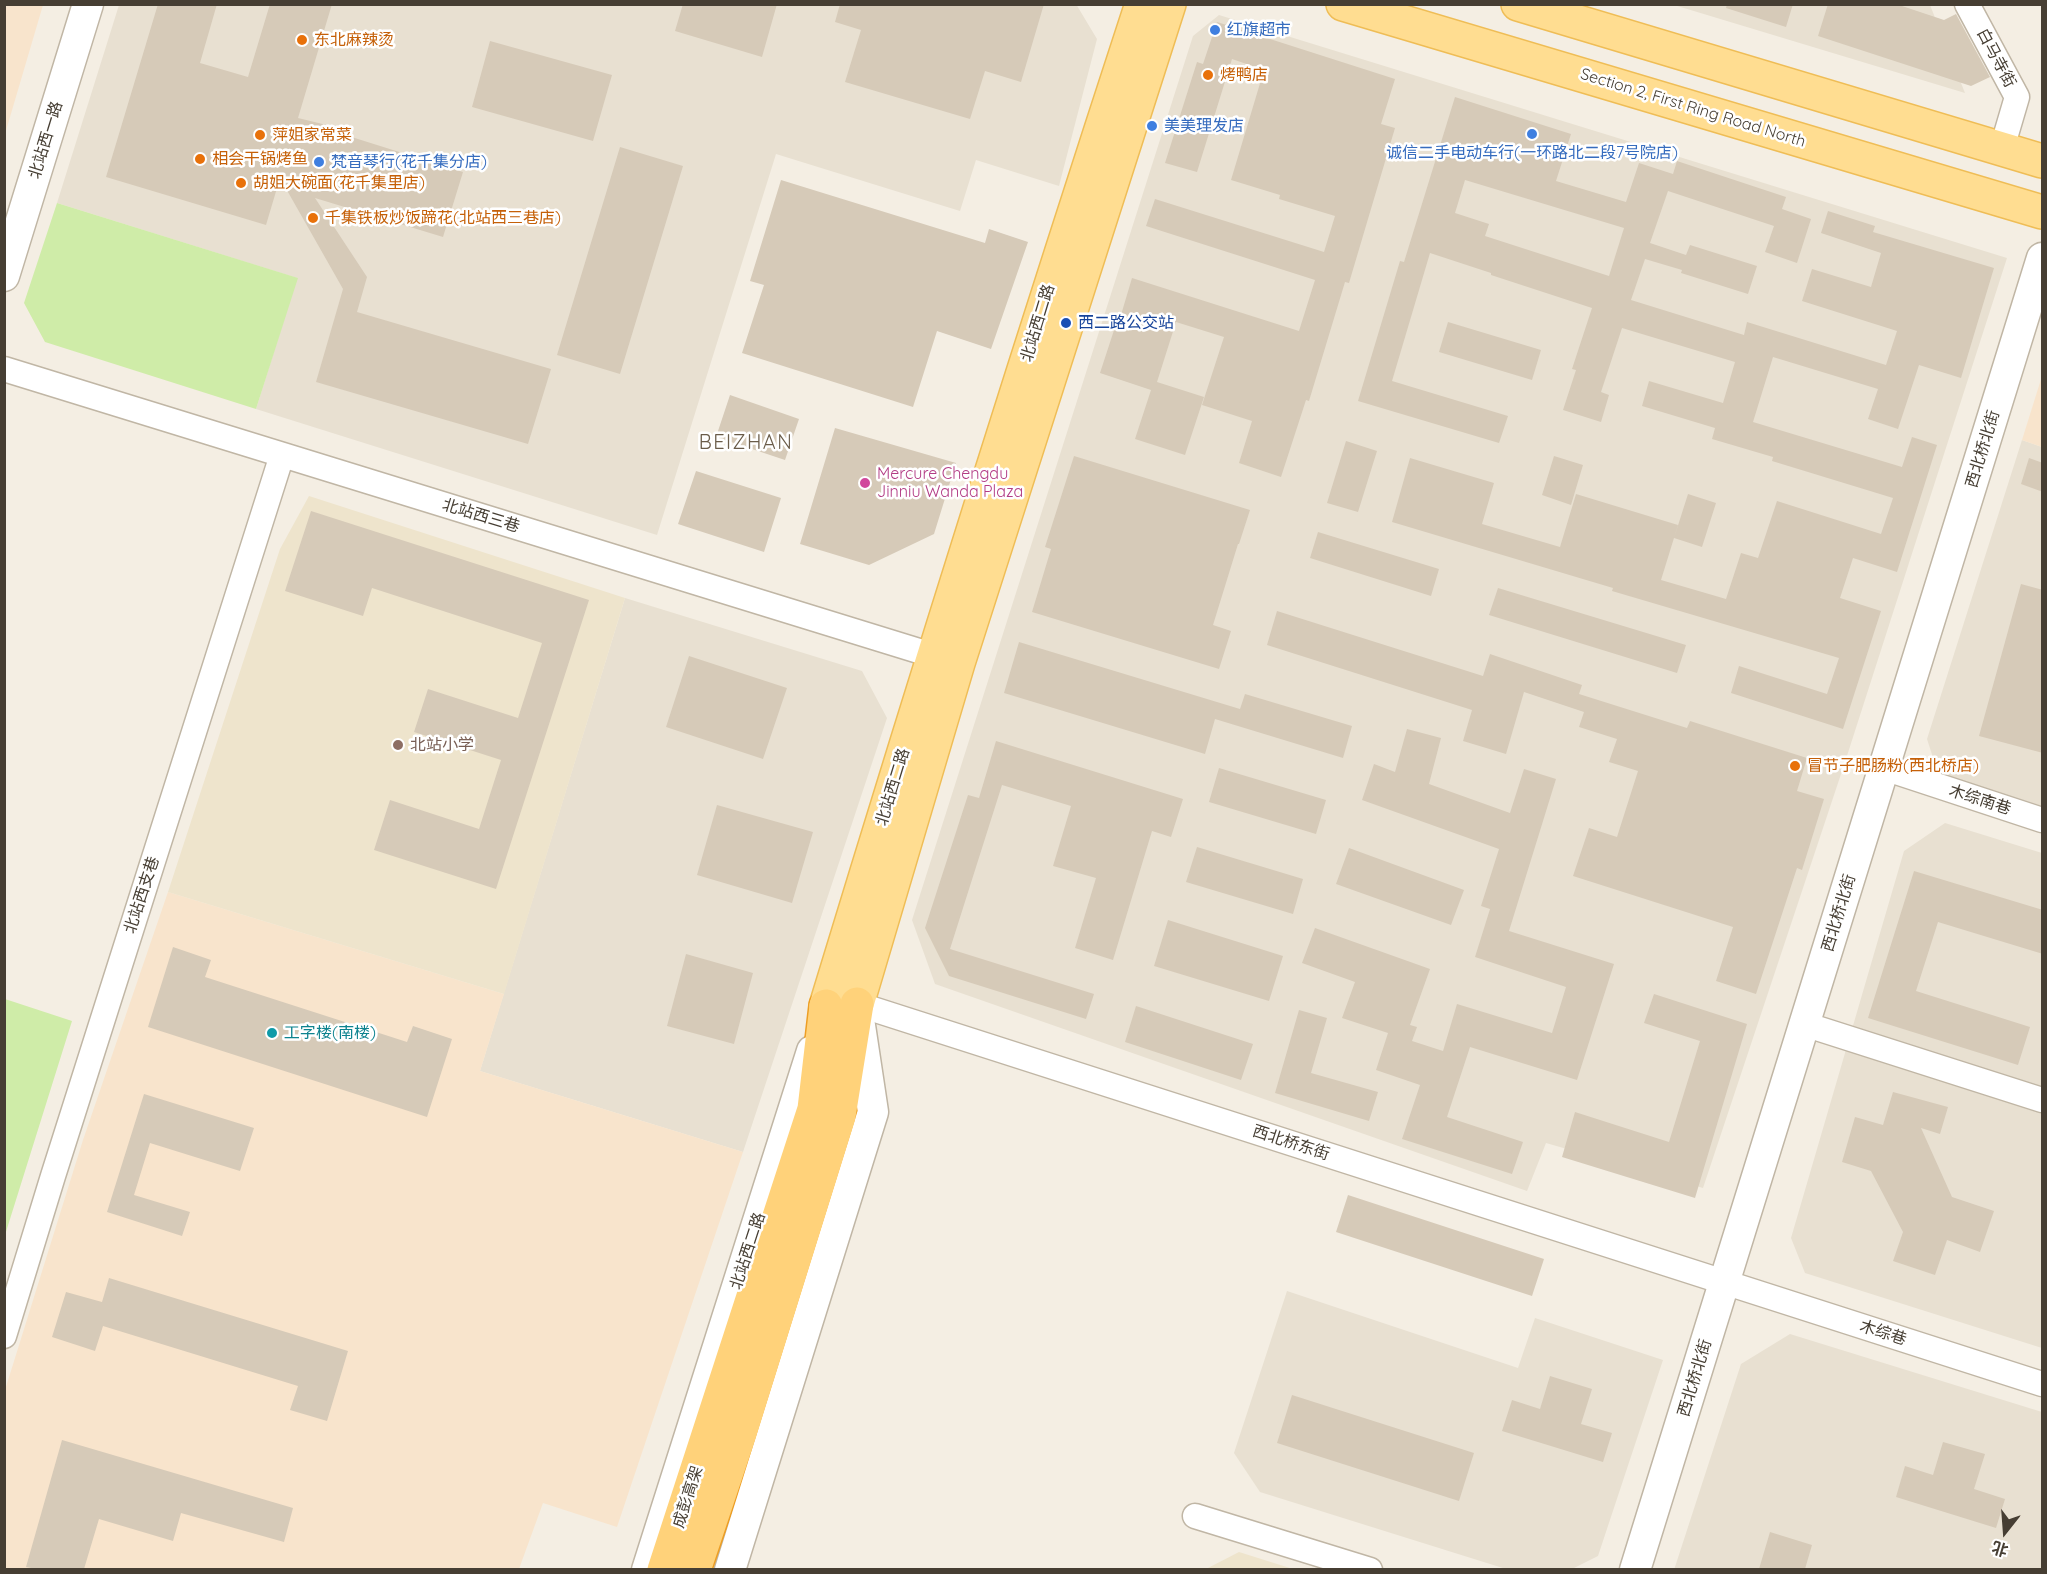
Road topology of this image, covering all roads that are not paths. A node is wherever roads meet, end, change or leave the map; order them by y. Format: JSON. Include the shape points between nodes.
{"nodes":[{"id":1,"x":88,"y":4,"type":"edge"},
{"id":2,"x":1142,"y":4,"type":"edge"},
{"id":3,"x":1168,"y":4,"type":"edge"},
{"id":4,"x":1343,"y":4,"type":"edge"},
{"id":5,"x":1518,"y":4,"type":"edge"},
{"id":6,"x":1967,"y":4,"type":"edge"},
{"id":7,"x":2002,"y":148,"type":"junction"},
{"id":8,"x":2043,"y":161,"type":"edge"},
{"id":9,"x":2043,"y":212,"type":"edge"},
{"id":10,"x":2043,"y":258,"type":"edge"},
{"id":11,"x":4,"y":276,"type":"edge"},
{"id":12,"x":4,"y":369,"type":"edge"},
{"id":13,"x":282,"y":455,"type":"junction"},
{"id":14,"x":946,"y":659,"type":"junction"},
{"id":15,"x":1884,"y":768,"type":"junction"},
{"id":16,"x":2043,"y":820,"type":"edge"},
{"id":17,"x":842,"y":1005,"type":"junction"},
{"id":18,"x":1804,"y":1024,"type":"junction"},
{"id":19,"x":2043,"y":1100,"type":"edge"},
{"id":20,"x":1724,"y":1282,"type":"junction"},
{"id":21,"x":4,"y":1336,"type":"edge"},
{"id":22,"x":2043,"y":1384,"type":"edge"},
{"id":23,"x":726,"y":1429,"type":"junction"},
{"id":24,"x":1195,"y":1516,"type":"dead end"},
{"id":25,"x":647,"y":1569,"type":"edge"},
{"id":26,"x":664,"y":1569,"type":"edge"},
{"id":27,"x":694,"y":1569,"type":"edge"},
{"id":28,"x":730,"y":1569,"type":"edge"},
{"id":29,"x":1370,"y":1569,"type":"edge"},
{"id":30,"x":1635,"y":1569,"type":"edge"}],
"edges":[{"from":1,"to":11,"type":"street","name":"北站西一路"},
{"from":2,"to":14,"type":"main road","name":"北站西二路","via":[[1057,264]]},
{"from":3,"to":14,"type":"main road","name":"北站西二路"},
{"from":4,"to":9,"type":"main road","name":"Section 2, First Ring Road North"},
{"from":5,"to":7,"type":"main road"},
{"from":6,"to":7,"type":"street","name":"白马寺街","via":[[2017,97]]},
{"from":7,"to":8,"type":"main road"},
{"from":10,"to":15,"type":"street","name":"西北桥北街"},
{"from":12,"to":13,"type":"street","name":"北站西三巷"},
{"from":13,"to":14,"type":"street","name":"北站西三巷"},
{"from":13,"to":21,"type":"street","name":"北站西支巷"},
{"from":14,"to":17,"type":"main road","name":"北站西二路"},
{"from":15,"to":16,"type":"street","name":"木综南巷"},
{"from":15,"to":18,"type":"street","name":"西北桥北街"},
{"from":17,"to":20,"type":"street","name":"西北桥东街"},
{"from":17,"to":23,"type":"highway"},
{"from":17,"to":25,"type":"street","name":"北站西二路"},
{"from":17,"to":28,"type":"street","name":"北站西二路","via":[[873,1112]]},
{"from":18,"to":19,"type":"street"},
{"from":18,"to":20,"type":"street","name":"西北桥北街"},
{"from":20,"to":22,"type":"street","name":"木综巷"},
{"from":20,"to":30,"type":"street","name":"西北桥北街"},
{"from":23,"to":26,"type":"highway","name":"成彭高架"},
{"from":23,"to":27,"type":"highway","name":"成彭高架"},
{"from":24,"to":29,"type":"street"}]}
